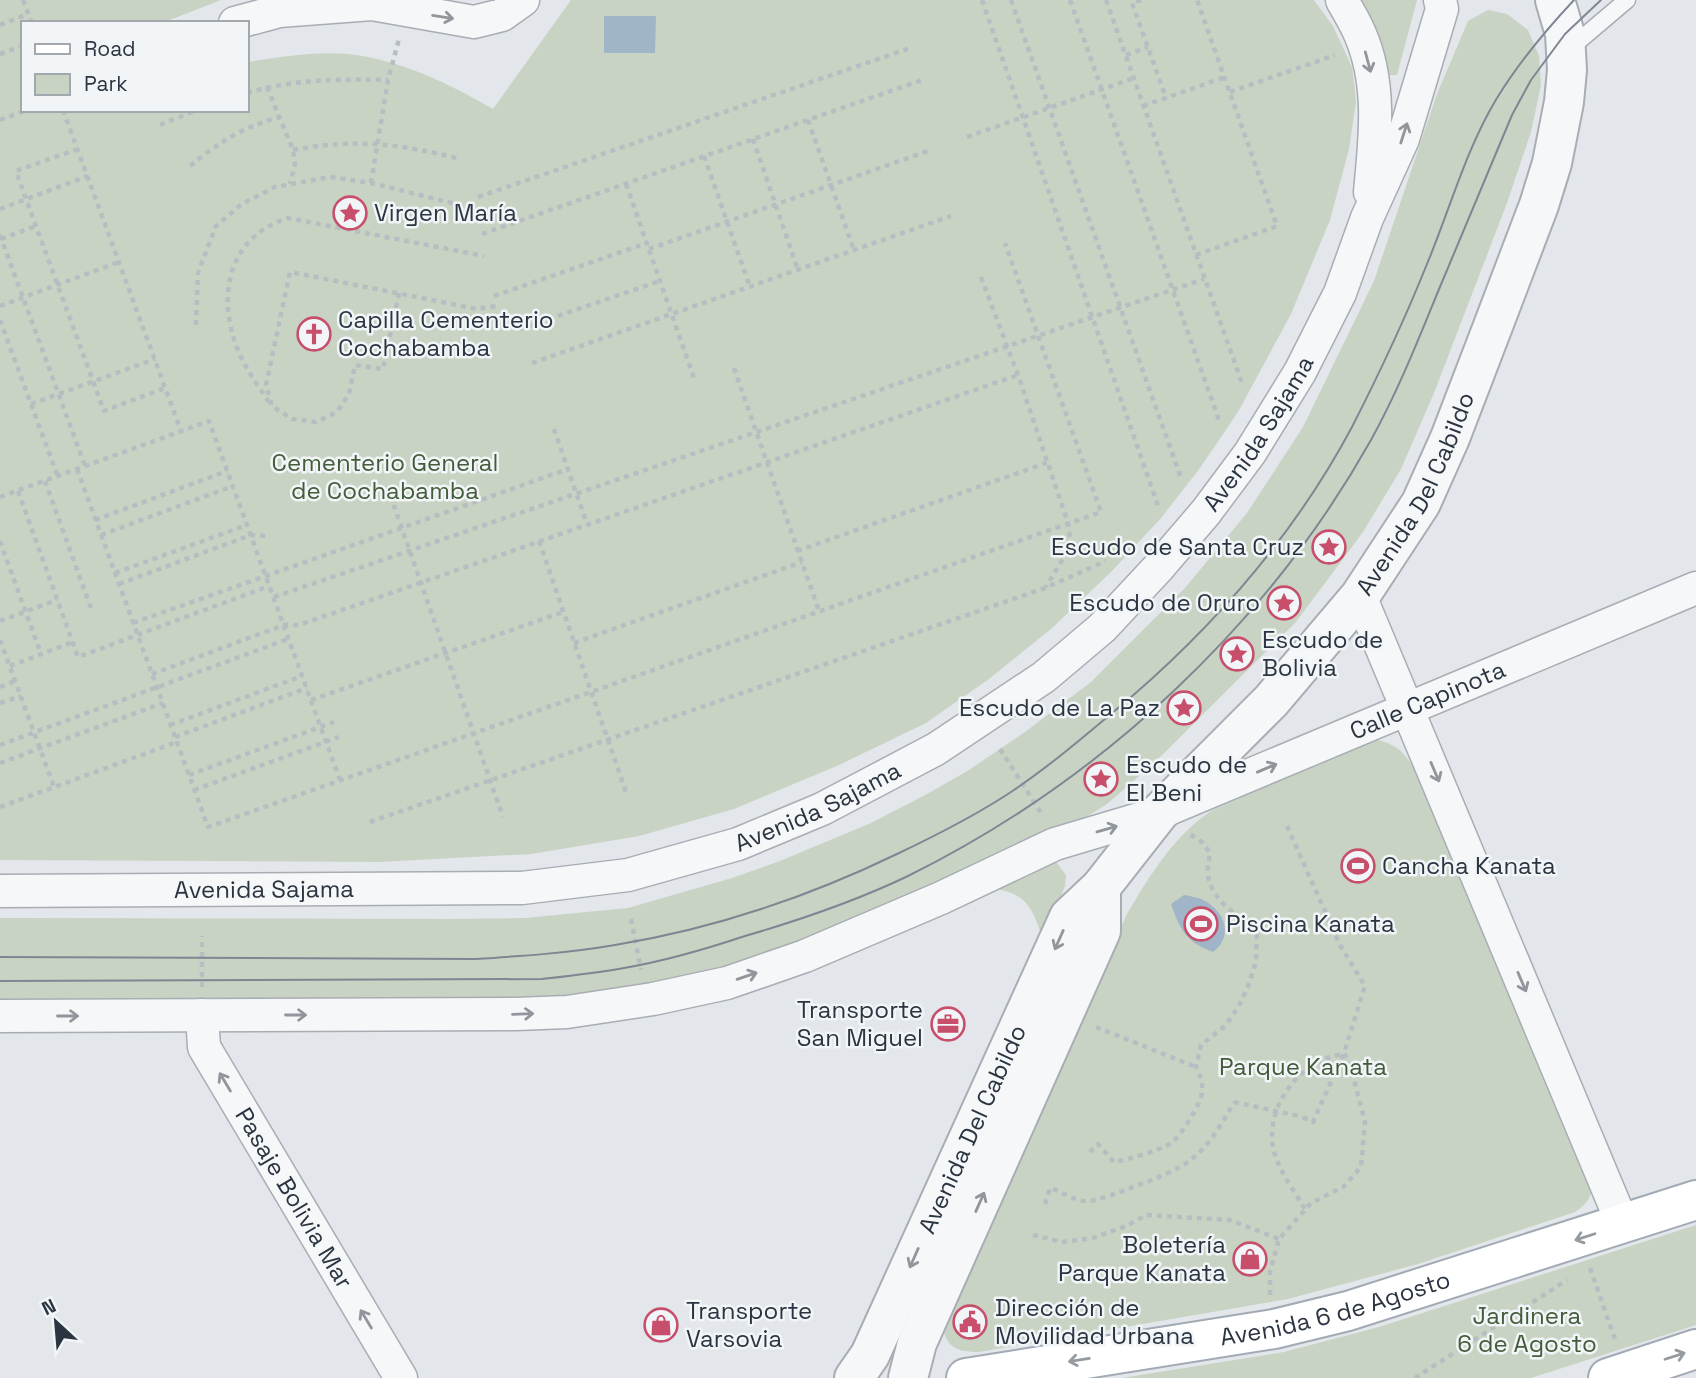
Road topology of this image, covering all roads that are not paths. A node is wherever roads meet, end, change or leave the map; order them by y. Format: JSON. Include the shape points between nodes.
{"nodes":[{"id":1,"x":523,"y":0,"type":"edge"},
{"id":2,"x":1342,"y":0,"type":"edge"},
{"id":3,"x":1440,"y":0,"type":"edge"},
{"id":4,"x":1628,"y":0,"type":"edge"},
{"id":5,"x":276,"y":6,"type":"edge"},
{"id":6,"x":1552,"y":17,"type":"edge"},
{"id":7,"x":240,"y":21,"type":"edge"},
{"id":8,"x":1367,"y":218,"type":"junction"},
{"id":9,"x":1694,"y":593,"type":"edge"},
{"id":10,"x":1360,"y":596,"type":"junction"},
{"id":11,"x":1409,"y":709,"type":"junction"},
{"id":12,"x":1171,"y":821,"type":"junction"},
{"id":13,"x":1101,"y":887,"type":"junction"},
{"id":14,"x":0,"y":891,"type":"edge"},
{"id":15,"x":202,"y":1015,"type":"junction"},
{"id":16,"x":0,"y":1016,"type":"edge"},
{"id":17,"x":1696,"y":1200,"type":"edge"},
{"id":18,"x":1623,"y":1224,"type":"junction"},
{"id":19,"x":1696,"y":1349,"type":"edge"},
{"id":20,"x":1612,"y":1360,"type":"edge"},
{"id":21,"x":401,"y":1378,"type":"edge"},
{"id":22,"x":854,"y":1378,"type":"edge"},
{"id":23,"x":908,"y":1378,"type":"edge"},
{"id":24,"x":966,"y":1378,"type":"edge"}],
"edges":[{"from":5,"to":1,"type":"street","one_way":true,"via":[[372,4],[474,22],[502,15]]},
{"from":2,"to":8,"type":"street","name":"Avenida Sajama","one_way":true,"via":[[1361,35],[1376,102]]},
{"from":8,"to":3,"type":"street","name":"Avenida Sajama","one_way":true,"via":[[1403,139],[1442,9]]},
{"from":4,"to":6,"type":"lane"},
{"from":5,"to":7,"type":"street"},
{"from":6,"to":10,"type":"street","name":"Avenida Del Cabildo","via":[[1567,70],[1559,135],[1535,217],[1421,503]]},
{"from":8,"to":14,"type":"street","name":"Avenida Sajama","via":[[1340,293],[1300,372],[1250,453],[1158,568],[1102,628],[1044,677],[936,750],[822,809],[738,844],[628,875],[522,888]]},
{"from":9,"to":11,"type":"street","name":"Calle Capinota"},
{"from":10,"to":11,"type":"street"},
{"from":10,"to":12,"type":"street","name":"Avenida Del Cabildo"},
{"from":12,"to":11,"type":"street","name":"Calle Capinota","one_way":true},
{"from":11,"to":18,"type":"street","one_way":true},
{"from":12,"to":13,"type":"street","name":"Avenida Del Cabildo"},
{"from":15,"to":12,"type":"street","one_way":true,"via":[[516,1014],[567,1012],[653,999],[727,983],[805,956],[1055,844]]},
{"from":13,"to":22,"type":"street","name":"Avenida Del Cabildo","one_way":true,"via":[[1069,917],[870,1355]]},
{"from":23,"to":13,"type":"street","name":"Avenida Del Cabildo","one_way":true,"via":[[917,1343],[1101,931]]},
{"from":16,"to":15,"type":"street","one_way":true},
{"from":21,"to":15,"type":"street","name":"Pasaje Bolivia Mar","one_way":true,"via":[[204,1047]]},
{"from":17,"to":18,"type":"main road","name":"Avenida 6 de Agosto"},
{"from":18,"to":24,"type":"main road","name":"Avenida 6 de Agosto","one_way":true,"via":[[1348,1311],[1274,1329]]},
{"from":20,"to":19,"type":"main road","one_way":true}]}
